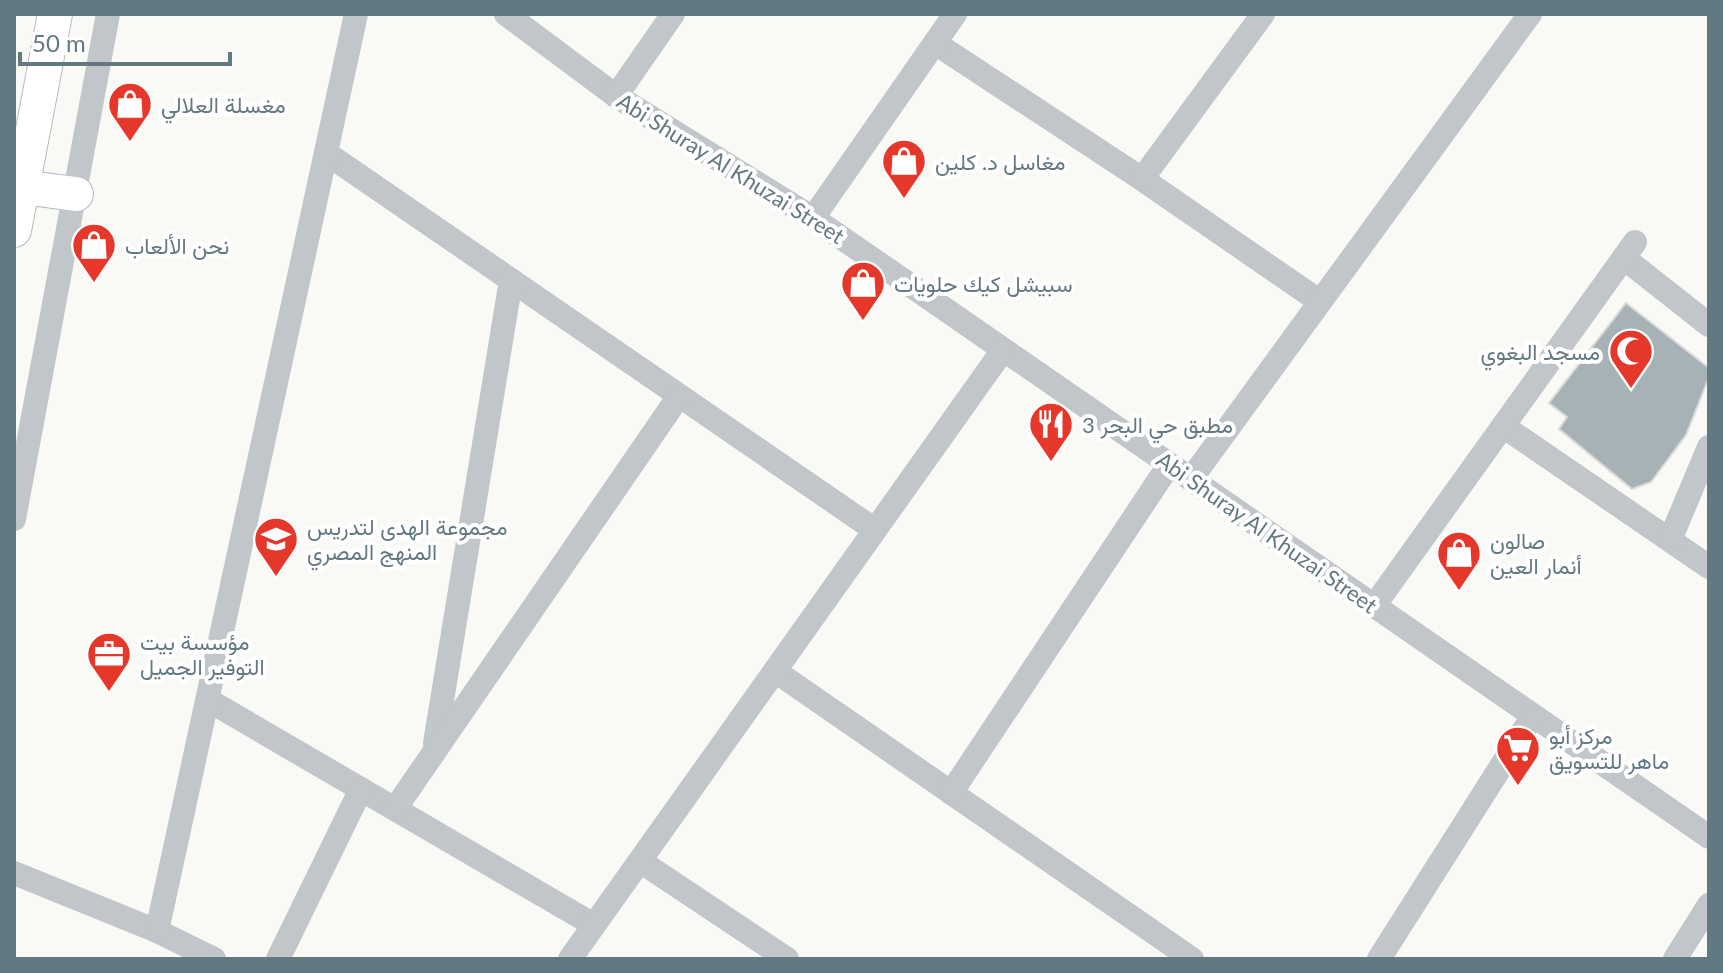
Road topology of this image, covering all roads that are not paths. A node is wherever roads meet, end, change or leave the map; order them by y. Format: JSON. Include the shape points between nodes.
{"nodes":[{"id":1,"x":55,"y":14,"type":"edge"},
{"id":2,"x":108,"y":14,"type":"edge"},
{"id":3,"x":356,"y":14,"type":"edge"},
{"id":4,"x":506,"y":14,"type":"edge"},
{"id":5,"x":673,"y":14,"type":"edge"},
{"id":6,"x":955,"y":14,"type":"edge"},
{"id":7,"x":1263,"y":14,"type":"edge"},
{"id":8,"x":1530,"y":14,"type":"edge"},
{"id":9,"x":935,"y":43,"type":"junction"},
{"id":10,"x":616,"y":96,"type":"junction"},
{"id":11,"x":326,"y":153,"type":"junction"},
{"id":12,"x":1142,"y":179,"type":"junction"},
{"id":13,"x":22,"y":187,"type":"junction"},
{"id":14,"x":76,"y":194,"type":"junction"},
{"id":15,"x":813,"y":218,"type":"junction"},
{"id":16,"x":14,"y":230,"type":"edge"},
{"id":17,"x":511,"y":280,"type":"junction"},
{"id":18,"x":1319,"y":301,"type":"junction"},
{"id":19,"x":1709,"y":325,"type":"edge"},
{"id":20,"x":1003,"y":350,"type":"junction"},
{"id":21,"x":679,"y":396,"type":"junction"},
{"id":22,"x":1503,"y":426,"type":"junction"},
{"id":23,"x":1709,"y":447,"type":"edge"},
{"id":24,"x":1169,"y":465,"type":"junction"},
{"id":25,"x":1191,"y":479,"type":"junction"},
{"id":26,"x":14,"y":519,"type":"edge"},
{"id":27,"x":875,"y":530,"type":"junction"},
{"id":28,"x":1670,"y":540,"type":"junction"},
{"id":29,"x":1709,"y":567,"type":"edge"},
{"id":30,"x":1374,"y":606,"type":"junction"},
{"id":31,"x":775,"y":671,"type":"junction"},
{"id":32,"x":208,"y":700,"type":"junction"},
{"id":33,"x":1533,"y":716,"type":"junction"},
{"id":34,"x":433,"y":753,"type":"junction"},
{"id":35,"x":361,"y":789,"type":"junction"},
{"id":36,"x":951,"y":793,"type":"junction"},
{"id":37,"x":395,"y":809,"type":"junction"},
{"id":38,"x":1709,"y":837,"type":"edge"},
{"id":39,"x":640,"y":861,"type":"junction"},
{"id":40,"x":14,"y":873,"type":"edge"},
{"id":41,"x":1709,"y":905,"type":"edge"},
{"id":42,"x":594,"y":925,"type":"junction"},
{"id":43,"x":157,"y":931,"type":"junction"},
{"id":44,"x":214,"y":959,"type":"edge"},
{"id":45,"x":278,"y":959,"type":"edge"},
{"id":46,"x":570,"y":959,"type":"edge"},
{"id":47,"x":787,"y":959,"type":"edge"},
{"id":48,"x":1192,"y":959,"type":"edge"},
{"id":49,"x":1379,"y":959,"type":"edge"},
{"id":50,"x":1675,"y":959,"type":"edge"}],
"edges":[{"from":1,"to":13,"type":"main road"},
{"from":2,"to":14,"type":"street"},
{"from":3,"to":11,"type":"street"},
{"from":4,"to":10,"type":"street","name":"Abi Shuray Al Khuzai Street"},
{"from":5,"to":10,"type":"street"},
{"from":6,"to":9,"type":"street"},
{"from":7,"to":12,"type":"street"},
{"from":8,"to":18,"type":"street"},
{"from":9,"to":12,"type":"street"},
{"from":9,"to":15,"type":"street"},
{"from":10,"to":15,"type":"street","name":"Abi Shuray Al Khuzai Street"},
{"from":11,"to":17,"type":"street"},
{"from":11,"to":32,"type":"street"},
{"from":12,"to":18,"type":"street"},
{"from":13,"to":14,"type":"main road"},
{"from":13,"to":16,"type":"main road"},
{"from":14,"to":26,"type":"street"},
{"from":15,"to":20,"type":"street","name":"Abi Shuray Al Khuzai Street"},
{"from":17,"to":21,"type":"street"},
{"from":17,"to":34,"type":"street"},
{"from":18,"to":25,"type":"street"},
{"from":19,"to":22,"type":"street","via":[[1629,250]]},
{"from":20,"to":24,"type":"street","name":"Abi Shuray Al Khuzai Street"},
{"from":20,"to":27,"type":"street"},
{"from":21,"to":27,"type":"street"},
{"from":21,"to":34,"type":"street"},
{"from":22,"to":28,"type":"street"},
{"from":22,"to":30,"type":"street"},
{"from":23,"to":28,"type":"street"},
{"from":24,"to":25,"type":"street","name":"Abi Shuray Al Khuzai Street"},
{"from":24,"to":36,"type":"street"},
{"from":25,"to":30,"type":"street","name":"Abi Shuray Al Khuzai Street"},
{"from":27,"to":31,"type":"street"},
{"from":28,"to":29,"type":"street"},
{"from":30,"to":33,"type":"street","name":"Abi Shuray Al Khuzai Street"},
{"from":31,"to":36,"type":"street"},
{"from":31,"to":39,"type":"street"},
{"from":32,"to":35,"type":"street"},
{"from":32,"to":43,"type":"street"},
{"from":33,"to":38,"type":"street","name":"Abi Shuray Al Khuzai Street"},
{"from":33,"to":49,"type":"street"},
{"from":34,"to":37,"type":"street"},
{"from":35,"to":37,"type":"street"},
{"from":35,"to":45,"type":"street"},
{"from":36,"to":48,"type":"street"},
{"from":37,"to":42,"type":"street"},
{"from":39,"to":42,"type":"street"},
{"from":39,"to":47,"type":"street"},
{"from":40,"to":43,"type":"street"},
{"from":41,"to":50,"type":"street"},
{"from":42,"to":46,"type":"street"},
{"from":43,"to":44,"type":"street"}]}
